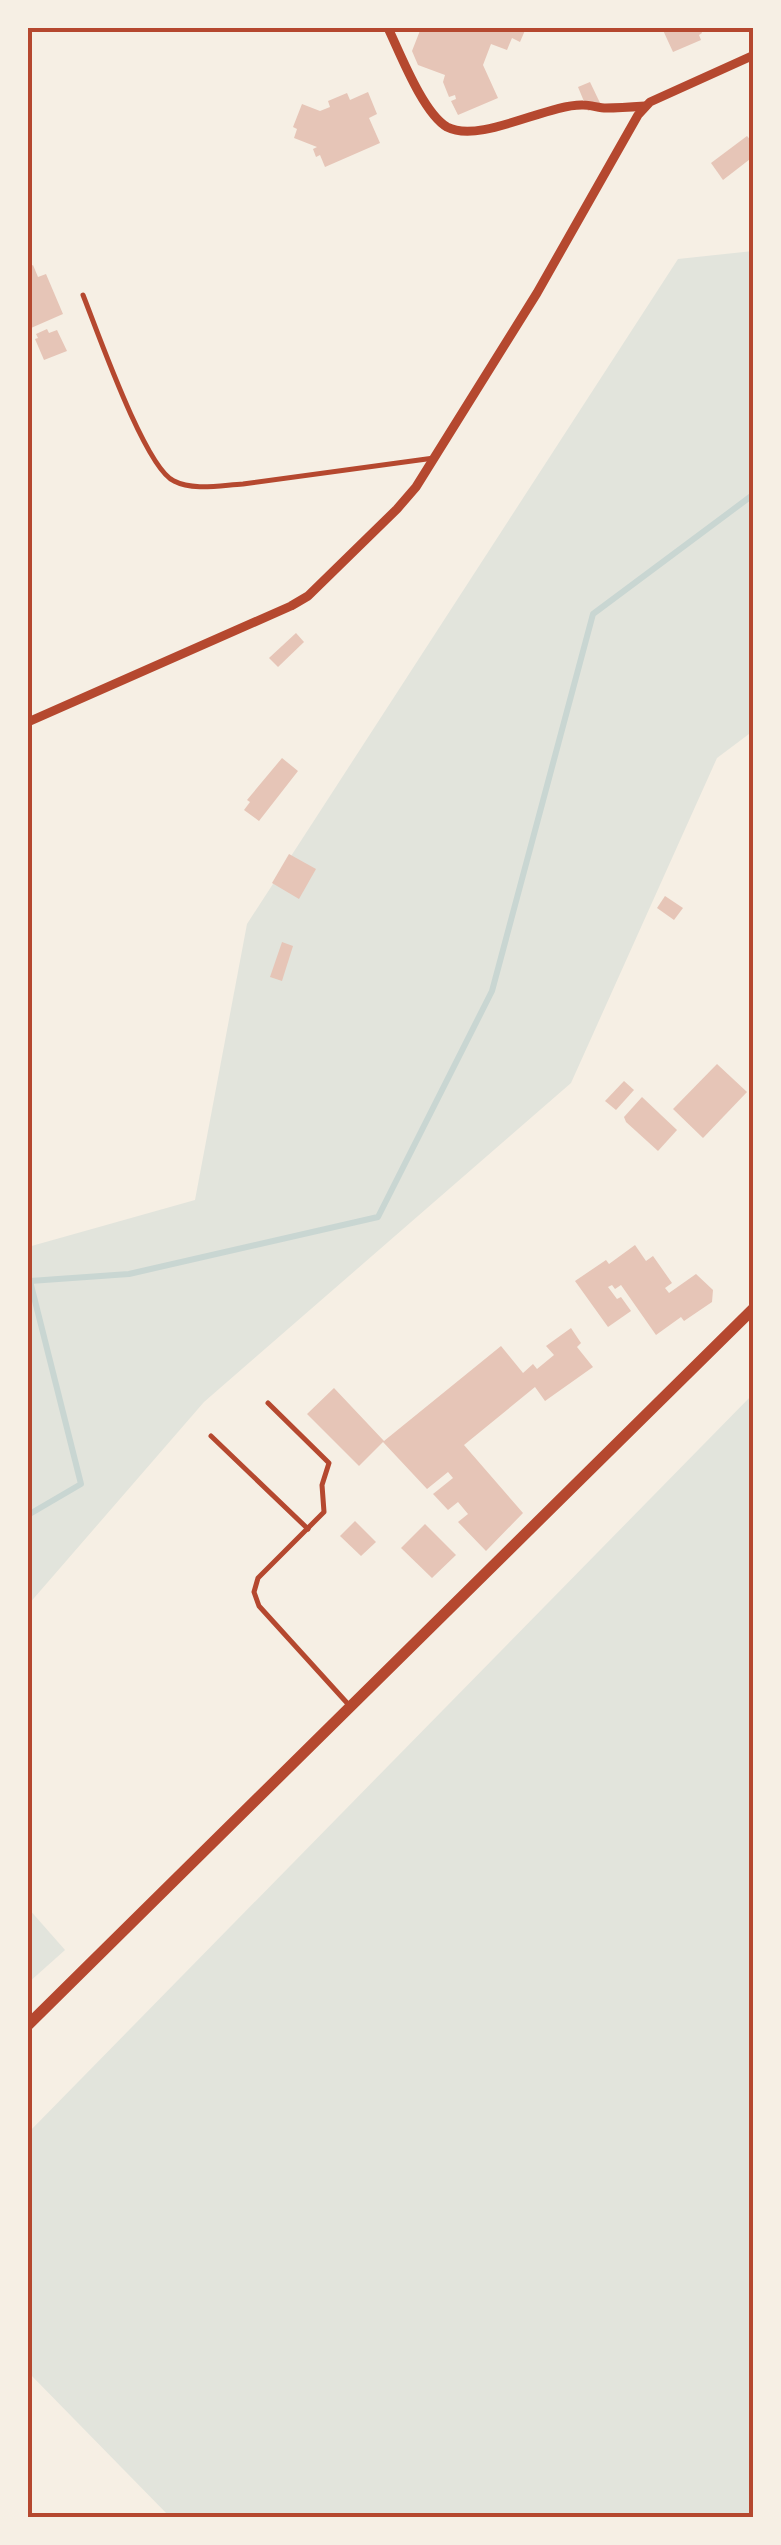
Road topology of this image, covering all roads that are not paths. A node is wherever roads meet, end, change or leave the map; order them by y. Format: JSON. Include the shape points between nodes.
{"nodes":[{"id":1,"x":388,"y":28,"type":"edge"},
{"id":2,"x":754,"y":55,"type":"edge"},
{"id":3,"x":645,"y":106,"type":"junction"},
{"id":4,"x":83,"y":295,"type":"dead end"},
{"id":5,"x":435,"y":458,"type":"junction"},
{"id":6,"x":28,"y":722,"type":"edge"},
{"id":7,"x":751,"y":1315,"type":"edge"},
{"id":8,"x":268,"y":1404,"type":"dead end"},
{"id":9,"x":211,"y":1436,"type":"dead end"},
{"id":10,"x":308,"y":1528,"type":"junction"},
{"id":11,"x":350,"y":1706,"type":"junction"},
{"id":12,"x":28,"y":2025,"type":"edge"}],
"edges":[{"from":1,"to":3,"type":"street","via":[[430,110],[454,129],[501,126],[584,104]]},
{"from":2,"to":3,"type":"street"},
{"from":3,"to":5,"type":"street"},
{"from":4,"to":5,"type":"lane","via":[[133,417],[160,471],[173,481],[243,484]]},
{"from":5,"to":6,"type":"street","via":[[397,509],[298,602]]},
{"from":7,"to":11,"type":"street"},
{"from":8,"to":10,"type":"lane","via":[[329,1463],[324,1512]]},
{"from":9,"to":10,"type":"lane"},
{"from":10,"to":11,"type":"lane","via":[[258,1578],[254,1592],[259,1606]]},
{"from":11,"to":12,"type":"street"}]}
